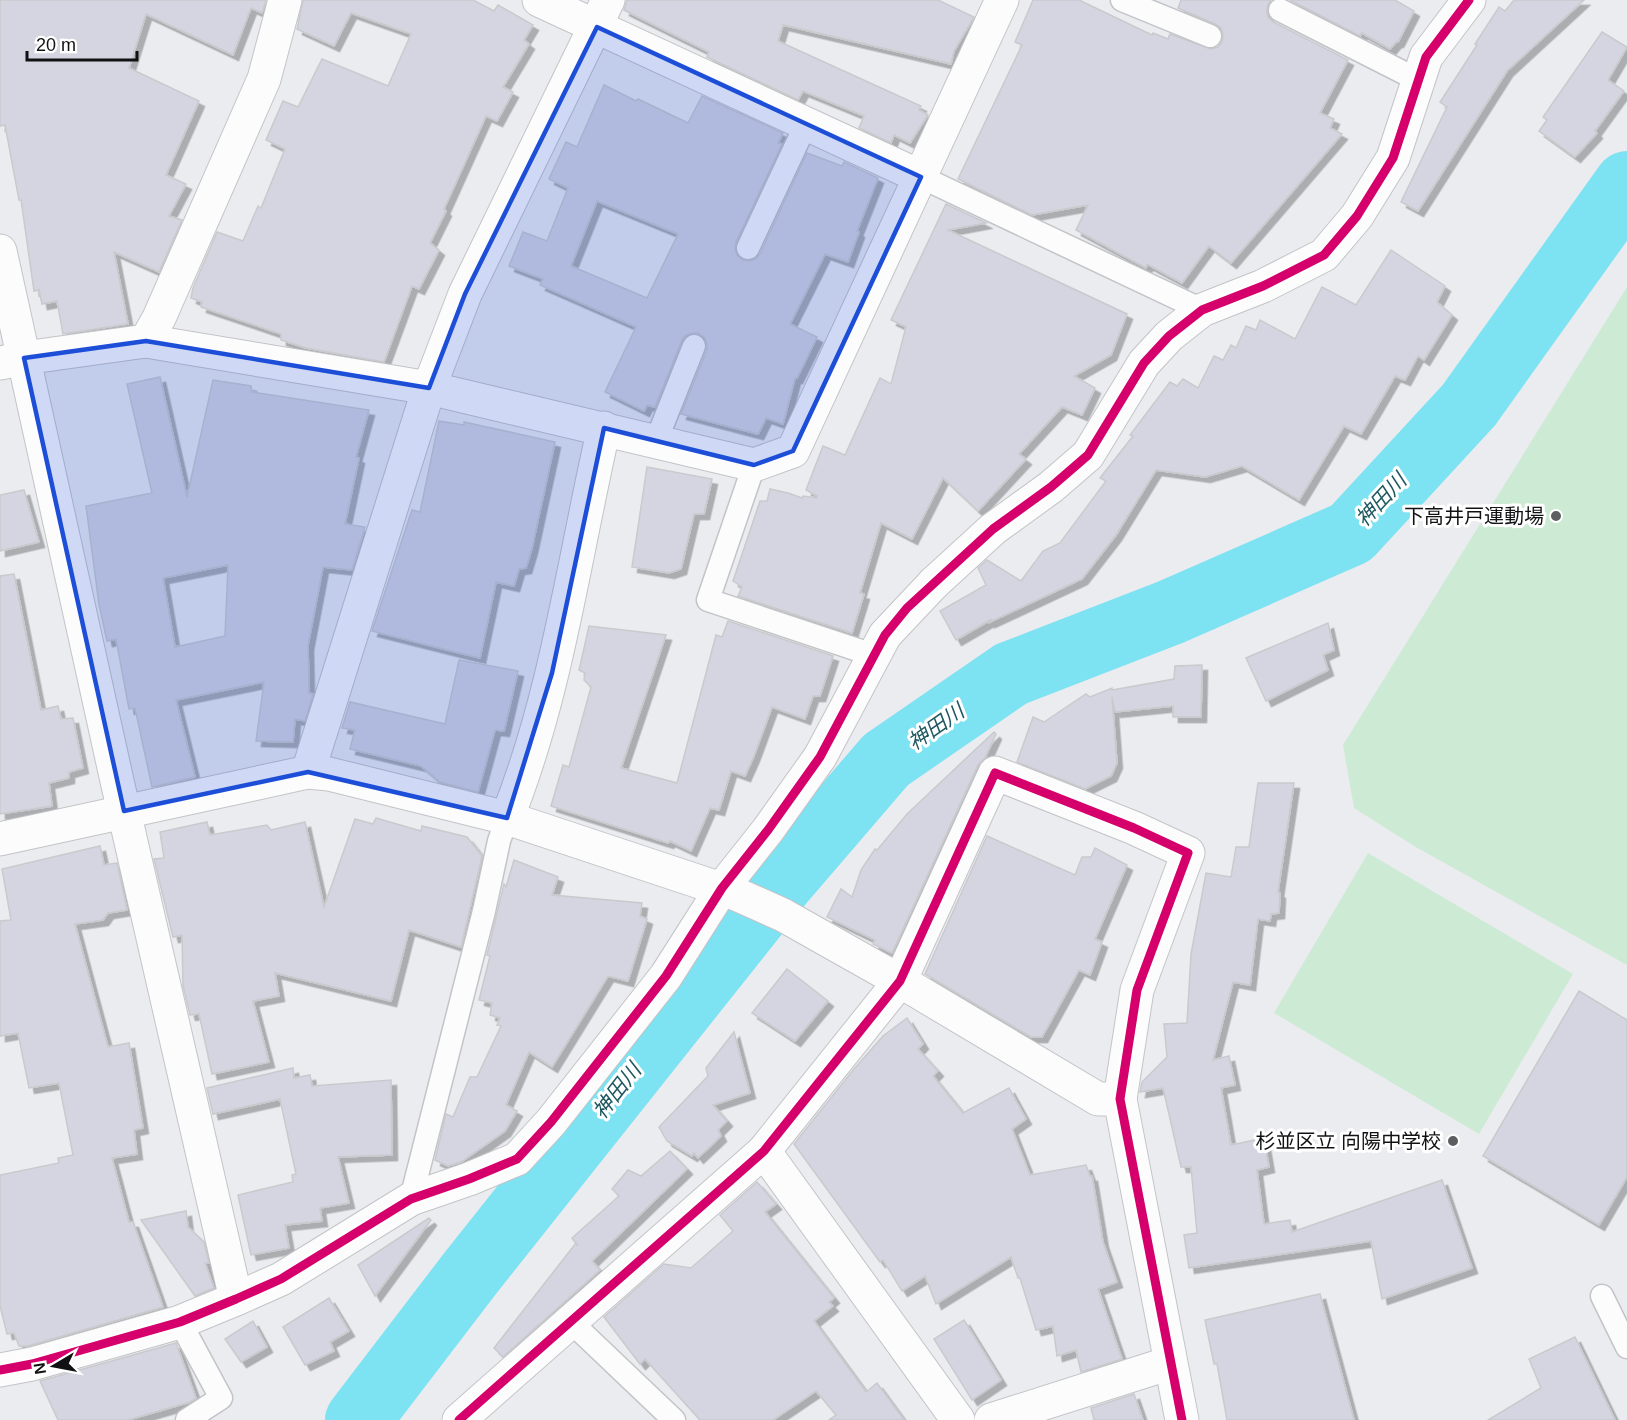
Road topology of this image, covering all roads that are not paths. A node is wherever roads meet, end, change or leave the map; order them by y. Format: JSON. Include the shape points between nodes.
{"nodes":[{"id":1,"x":285,"y":0,"type":"edge"},
{"id":2,"x":539,"y":0,"type":"edge"},
{"id":3,"x":1002,"y":0,"type":"edge"},
{"id":4,"x":1122,"y":0,"type":"edge"},
{"id":5,"x":1469,"y":0,"type":"edge"},
{"id":6,"x":1280,"y":10,"type":"dead end"},
{"id":7,"x":602,"y":13,"type":"edge"},
{"id":8,"x":1210,"y":36,"type":"dead end"},
{"id":9,"x":1419,"y":80,"type":"junction"},
{"id":10,"x":806,"y":124,"type":"junction"},
{"id":11,"x":921,"y":177,"type":"junction"},
{"id":12,"x":748,"y":248,"type":"dead end"},
{"id":13,"x":0,"y":251,"type":"edge"},
{"id":14,"x":1202,"y":310,"type":"junction"},
{"id":15,"x":146,"y":341,"type":"junction"},
{"id":16,"x":694,"y":346,"type":"dead end"},
{"id":17,"x":12,"y":361,"type":"edge"},
{"id":18,"x":429,"y":388,"type":"junction"},
{"id":19,"x":604,"y":428,"type":"junction"},
{"id":20,"x":656,"y":441,"type":"junction"},
{"id":21,"x":754,"y":465,"type":"junction"},
{"id":22,"x":873,"y":655,"type":"junction"},
{"id":23,"x":308,"y":772,"type":"junction"},
{"id":24,"x":124,"y":811,"type":"junction"},
{"id":25,"x":507,"y":818,"type":"junction"},
{"id":26,"x":0,"y":839,"type":"edge"},
{"id":27,"x":729,"y":891,"type":"junction"},
{"id":28,"x":900,"y":981,"type":"junction"},
{"id":29,"x":1120,"y":1099,"type":"junction"},
{"id":30,"x":764,"y":1151,"type":"junction"},
{"id":31,"x":411,"y":1199,"type":"junction"},
{"id":32,"x":1602,"y":1296,"type":"dead end"},
{"id":33,"x":236,"y":1299,"type":"junction"},
{"id":34,"x":180,"y":1322,"type":"junction"},
{"id":35,"x":571,"y":1322,"type":"junction"},
{"id":36,"x":1627,"y":1347,"type":"edge"},
{"id":37,"x":1170,"y":1363,"type":"junction"},
{"id":38,"x":0,"y":1370,"type":"edge"},
{"id":39,"x":187,"y":1420,"type":"edge"},
{"id":40,"x":459,"y":1420,"type":"edge"},
{"id":41,"x":674,"y":1420,"type":"edge"},
{"id":42,"x":958,"y":1420,"type":"edge"},
{"id":43,"x":991,"y":1420,"type":"edge"},
{"id":44,"x":1182,"y":1420,"type":"edge"}],
"edges":[{"from":1,"to":15,"type":"street","via":[[264,79]]},
{"from":2,"to":7,"type":"street"},
{"from":3,"to":11,"type":"street"},
{"from":4,"to":8,"type":"lane"},
{"from":5,"to":9,"type":"street","via":[[1426,57]]},
{"from":6,"to":9,"type":"lane"},
{"from":7,"to":10,"type":"street"},
{"from":7,"to":18,"type":"street","via":[[465,294]]},
{"from":9,"to":14,"type":"street","via":[[1393,158],[1357,216],[1324,255],[1263,286]]},
{"from":10,"to":11,"type":"street"},
{"from":10,"to":12,"type":"lane"},
{"from":11,"to":14,"type":"lane"},
{"from":11,"to":21,"type":"street","via":[[793,452]]},
{"from":13,"to":17,"type":"street"},
{"from":14,"to":22,"type":"street","via":[[1144,363],[1088,455],[993,529],[934,583],[885,635]]},
{"from":15,"to":17,"type":"street"},
{"from":15,"to":18,"type":"street"},
{"from":16,"to":20,"type":"lane"},
{"from":17,"to":24,"type":"street"},
{"from":18,"to":19,"type":"street"},
{"from":18,"to":23,"type":"street"},
{"from":19,"to":20,"type":"street"},
{"from":19,"to":25,"type":"street","via":[[552,673]]},
{"from":20,"to":21,"type":"street"},
{"from":21,"to":22,"type":"lane","via":[[708,600]]},
{"from":22,"to":27,"type":"street","via":[[820,757]]},
{"from":23,"to":24,"type":"street"},
{"from":23,"to":25,"type":"street"},
{"from":24,"to":26,"type":"street"},
{"from":24,"to":33,"type":"street"},
{"from":25,"to":27,"type":"street"},
{"from":25,"to":31,"type":"lane"},
{"from":27,"to":28,"type":"street","via":[[783,915]]},
{"from":27,"to":31,"type":"street","via":[[551,1122],[517,1159]]},
{"from":28,"to":29,"type":"street","via":[[1098,1099]]},
{"from":28,"to":29,"type":"street","via":[[995,773],[1188,853],[1137,990]]},
{"from":28,"to":30,"type":"street"},
{"from":29,"to":37,"type":"street"},
{"from":30,"to":35,"type":"street"},
{"from":30,"to":42,"type":"street"},
{"from":31,"to":33,"type":"street","via":[[281,1279]]},
{"from":32,"to":36,"type":"lane"},
{"from":33,"to":34,"type":"street"},
{"from":34,"to":38,"type":"street"},
{"from":34,"to":39,"type":"lane","via":[[221,1398]]},
{"from":35,"to":40,"type":"street"},
{"from":35,"to":41,"type":"lane"},
{"from":37,"to":43,"type":"street"},
{"from":37,"to":44,"type":"street"}]}
